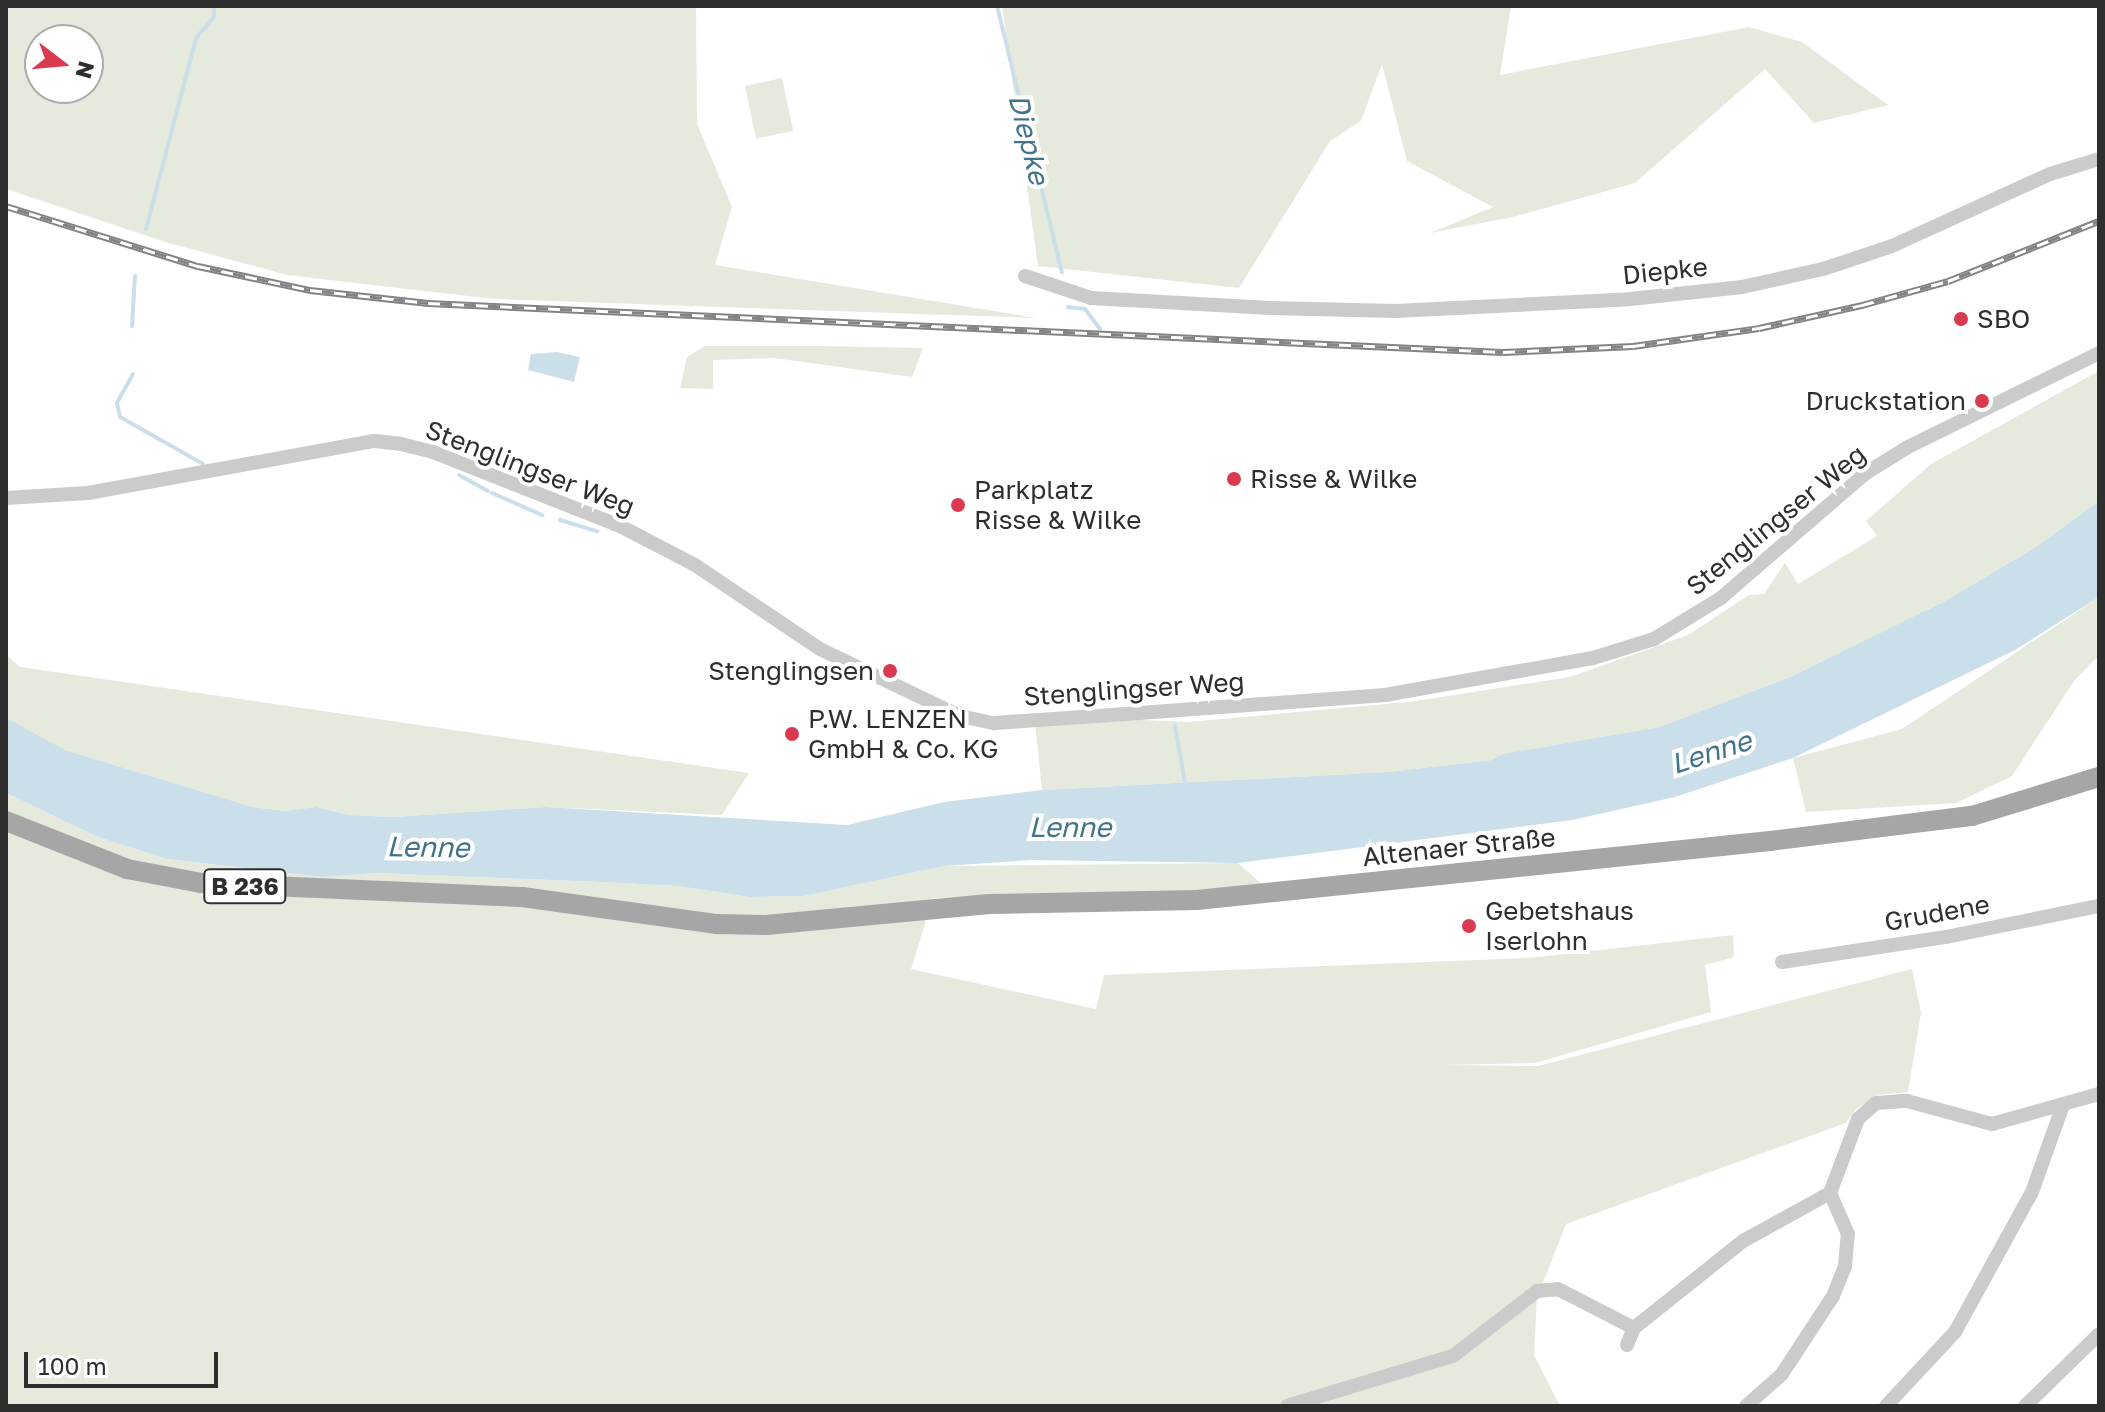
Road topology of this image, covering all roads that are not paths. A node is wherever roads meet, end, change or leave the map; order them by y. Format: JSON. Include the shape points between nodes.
{"nodes":[{"id":1,"x":2099,"y":159,"type":"edge"},
{"id":2,"x":1025,"y":276,"type":"dead end"},
{"id":3,"x":2099,"y":353,"type":"edge"},
{"id":4,"x":6,"y":498,"type":"edge"},
{"id":5,"x":2099,"y":777,"type":"edge"},
{"id":6,"x":6,"y":821,"type":"edge"},
{"id":7,"x":2099,"y":906,"type":"edge"},
{"id":8,"x":1782,"y":962,"type":"dead end"},
{"id":9,"x":2099,"y":1094,"type":"edge"},
{"id":10,"x":2063,"y":1105,"type":"junction"},
{"id":11,"x":1830,"y":1193,"type":"junction"},
{"id":12,"x":1634,"y":1328,"type":"junction"},
{"id":13,"x":2099,"y":1334,"type":"edge"},
{"id":14,"x":1627,"y":1345,"type":"dead end"},
{"id":15,"x":1287,"y":1406,"type":"edge"},
{"id":16,"x":1746,"y":1406,"type":"edge"},
{"id":17,"x":1886,"y":1406,"type":"edge"},
{"id":18,"x":2025,"y":1406,"type":"edge"}],
"edges":[{"from":1,"to":2,"type":"street","name":"Diepke","via":[[2050,174],[1892,246],[1742,287],[1630,299],[1396,311],[1091,298]]},
{"from":3,"to":4,"type":"street","name":"Stenglingser Weg","via":[[1866,473],[1721,598],[1654,639],[1593,658],[1385,695],[994,723],[936,707],[820,649],[695,565],[622,527],[420,448],[374,441],[88,493]]},
{"from":5,"to":6,"type":"main road","name":"Altenaer Straße","number":"B 236","via":[[1972,816],[1784,839],[1197,900],[975,904],[818,922],[717,924],[522,897],[201,883],[127,869]]},
{"from":7,"to":8,"type":"street","name":"Grudene"},
{"from":9,"to":10,"type":"street"},
{"from":10,"to":11,"type":"street","via":[[1992,1124],[1907,1101],[1876,1103],[1858,1119]]},
{"from":10,"to":17,"type":"street","via":[[2032,1192],[1955,1332]]},
{"from":11,"to":12,"type":"street","via":[[1743,1241]]},
{"from":11,"to":16,"type":"street","via":[[1848,1234],[1837,1286],[1813,1335],[1782,1374]]},
{"from":12,"to":14,"type":"street"},
{"from":12,"to":15,"type":"street","via":[[1558,1289],[1537,1291],[1453,1356]]},
{"from":13,"to":18,"type":"street"}]}
